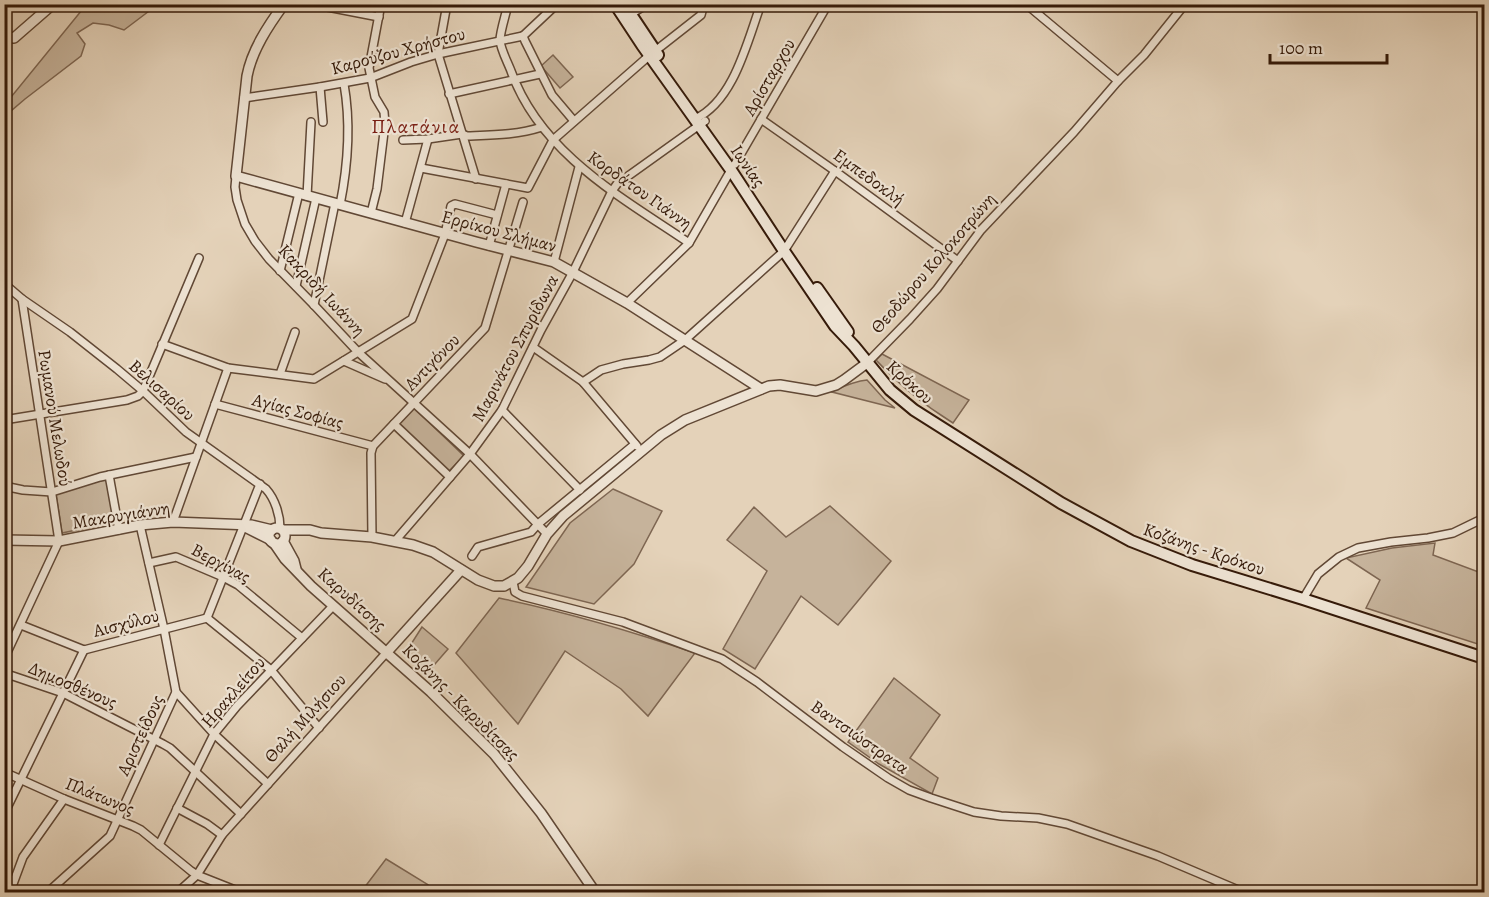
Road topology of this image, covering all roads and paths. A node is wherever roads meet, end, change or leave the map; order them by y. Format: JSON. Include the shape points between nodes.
{"nodes":[{"id":1,"x":284,"y":4,"type":"edge"},
{"id":2,"x":312,"y":4,"type":"edge"},
{"id":3,"x":381,"y":4,"type":"edge"},
{"id":4,"x":447,"y":4,"type":"edge"},
{"id":5,"x":508,"y":4,"type":"edge"},
{"id":6,"x":557,"y":4,"type":"edge"},
{"id":7,"x":615,"y":4,"type":"edge"},
{"id":8,"x":648,"y":4,"type":"edge"},
{"id":9,"x":704,"y":4,"type":"edge"},
{"id":10,"x":761,"y":4,"type":"edge"},
{"id":11,"x":828,"y":4,"type":"edge"},
{"id":12,"x":920,"y":4,"type":"edge"},
{"id":13,"x":949,"y":4,"type":"edge"},
{"id":14,"x":1026,"y":4,"type":"edge"},
{"id":15,"x":1185,"y":4,"type":"edge"},
{"id":16,"x":47,"y":6,"type":"edge"},
{"id":17,"x":626,"y":12,"type":"edge"},
{"id":18,"x":379,"y":17,"type":"junction"},
{"id":19,"x":523,"y":36,"type":"junction"},
{"id":20,"x":9,"y":37,"type":"edge"},
{"id":21,"x":500,"y":41,"type":"junction"},
{"id":22,"x":652,"y":53,"type":"junction"},
{"id":23,"x":438,"y":54,"type":"junction"},
{"id":24,"x":540,"y":74,"type":"junction"},
{"id":25,"x":370,"y":78,"type":"junction"},
{"id":26,"x":514,"y":80,"type":"junction"},
{"id":27,"x":1118,"y":81,"type":"junction"},
{"id":28,"x":344,"y":84,"type":"junction"},
{"id":29,"x":320,"y":87,"type":"junction"},
{"id":30,"x":449,"y":94,"type":"junction"},
{"id":31,"x":244,"y":98,"type":"junction"},
{"id":32,"x":761,"y":119,"type":"junction"},
{"id":33,"x":574,"y":121,"type":"junction"},
{"id":34,"x":700,"y":121,"type":"junction"},
{"id":35,"x":311,"y":122,"type":"dead end"},
{"id":36,"x":323,"y":122,"type":"dead end"},
{"id":37,"x":542,"y":127,"type":"junction"},
{"id":38,"x":462,"y":134,"type":"junction"},
{"id":39,"x":403,"y":140,"type":"dead end"},
{"id":40,"x":428,"y":140,"type":"junction"},
{"id":41,"x":553,"y":140,"type":"junction"},
{"id":42,"x":579,"y":167,"type":"junction"},
{"id":43,"x":733,"y":167,"type":"junction"},
{"id":44,"x":421,"y":168,"type":"junction"},
{"id":45,"x":836,"y":171,"type":"junction"},
{"id":46,"x":236,"y":176,"type":"junction"},
{"id":47,"x":476,"y":179,"type":"junction"},
{"id":48,"x":506,"y":184,"type":"junction"},
{"id":49,"x":612,"y":191,"type":"junction"},
{"id":50,"x":307,"y":196,"type":"junction"},
{"id":51,"x":523,"y":202,"type":"dead end"},
{"id":52,"x":338,"y":204,"type":"junction"},
{"id":53,"x":371,"y":213,"type":"junction"},
{"id":54,"x":497,"y":215,"type":"junction"},
{"id":55,"x":405,"y":223,"type":"junction"},
{"id":56,"x":445,"y":234,"type":"junction"},
{"id":57,"x":689,"y":243,"type":"junction"},
{"id":58,"x":489,"y":246,"type":"junction"},
{"id":59,"x":786,"y":248,"type":"junction"},
{"id":60,"x":509,"y":250,"type":"junction"},
{"id":61,"x":199,"y":258,"type":"dead end"},
{"id":62,"x":958,"y":261,"type":"junction"},
{"id":63,"x":554,"y":262,"type":"junction"},
{"id":64,"x":280,"y":271,"type":"junction"},
{"id":65,"x":573,"y":272,"type":"junction"},
{"id":66,"x":296,"y":286,"type":"junction"},
{"id":67,"x":5,"y":287,"type":"edge"},
{"id":68,"x":22,"y":299,"type":"junction"},
{"id":69,"x":627,"y":303,"type":"junction"},
{"id":70,"x":314,"y":304,"type":"junction"},
{"id":71,"x":295,"y":332,"type":"dead end"},
{"id":72,"x":685,"y":340,"type":"junction"},
{"id":73,"x":162,"y":344,"type":"junction"},
{"id":74,"x":533,"y":347,"type":"junction"},
{"id":75,"x":358,"y":352,"type":"junction"},
{"id":76,"x":344,"y":361,"type":"junction"},
{"id":77,"x":867,"y":363,"type":"junction"},
{"id":78,"x":228,"y":368,"type":"junction"},
{"id":79,"x":280,"y":374,"type":"junction"},
{"id":80,"x":391,"y":382,"type":"junction"},
{"id":81,"x":582,"y":382,"type":"junction"},
{"id":82,"x":761,"y":389,"type":"junction"},
{"id":83,"x":143,"y":391,"type":"junction"},
{"id":84,"x":414,"y":402,"type":"junction"},
{"id":85,"x":215,"y":404,"type":"junction"},
{"id":86,"x":502,"y":410,"type":"junction"},
{"id":87,"x":40,"y":414,"type":"junction"},
{"id":88,"x":4,"y":420,"type":"edge"},
{"id":89,"x":933,"y":423,"type":"joint"},
{"id":90,"x":394,"y":424,"type":"junction"},
{"id":91,"x":201,"y":443,"type":"junction"},
{"id":92,"x":373,"y":446,"type":"junction"},
{"id":93,"x":638,"y":447,"type":"junction"},
{"id":94,"x":470,"y":454,"type":"junction"},
{"id":95,"x":196,"y":457,"type":"junction"},
{"id":96,"x":109,"y":475,"type":"junction"},
{"id":97,"x":450,"y":477,"type":"junction"},
{"id":98,"x":260,"y":484,"type":"junction"},
{"id":99,"x":4,"y":486,"type":"edge"},
{"id":100,"x":580,"y":490,"type":"junction"},
{"id":101,"x":52,"y":492,"type":"junction"},
{"id":102,"x":1485,"y":518,"type":"edge"},
{"id":103,"x":173,"y":522,"type":"junction"},
{"id":104,"x":538,"y":524,"type":"junction"},
{"id":105,"x":140,"y":525,"type":"junction"},
{"id":106,"x":243,"y":526,"type":"junction"},
{"id":107,"x":119,"y":530,"type":"junction"},
{"id":108,"x":547,"y":534,"type":"junction"},
{"id":109,"x":278,"y":535,"type":"junction"},
{"id":110,"x":372,"y":537,"type":"junction"},
{"id":111,"x":4,"y":540,"type":"edge"},
{"id":112,"x":59,"y":541,"type":"junction"},
{"id":113,"x":395,"y":541,"type":"junction"},
{"id":114,"x":472,"y":556,"type":"dead end"},
{"id":115,"x":149,"y":563,"type":"junction"},
{"id":116,"x":461,"y":570,"type":"junction"},
{"id":117,"x":223,"y":577,"type":"junction"},
{"id":118,"x":513,"y":582,"type":"junction"},
{"id":119,"x":1303,"y":598,"type":"junction"},
{"id":120,"x":333,"y":606,"type":"junction"},
{"id":121,"x":207,"y":618,"type":"junction"},
{"id":122,"x":21,"y":625,"type":"junction"},
{"id":123,"x":164,"y":629,"type":"junction"},
{"id":124,"x":302,"y":638,"type":"junction"},
{"id":125,"x":84,"y":650,"type":"junction"},
{"id":126,"x":387,"y":652,"type":"junction"},
{"id":127,"x":1485,"y":658,"type":"edge"},
{"id":128,"x":4,"y":659,"type":"edge"},
{"id":129,"x":271,"y":670,"type":"junction"},
{"id":130,"x":4,"y":673,"type":"edge"},
{"id":131,"x":176,"y":692,"type":"junction"},
{"id":132,"x":63,"y":693,"type":"junction"},
{"id":133,"x":319,"y":728,"type":"junction"},
{"id":134,"x":214,"y":734,"type":"junction"},
{"id":135,"x":154,"y":739,"type":"junction"},
{"id":136,"x":4,"y":772,"type":"edge"},
{"id":137,"x":195,"y":772,"type":"junction"},
{"id":138,"x":21,"y":779,"type":"junction"},
{"id":139,"x":268,"y":784,"type":"junction"},
{"id":140,"x":64,"y":799,"type":"junction"},
{"id":141,"x":177,"y":808,"type":"junction"},
{"id":142,"x":5,"y":812,"type":"edge"},
{"id":143,"x":241,"y":814,"type":"junction"},
{"id":144,"x":119,"y":819,"type":"junction"},
{"id":145,"x":222,"y":835,"type":"junction"},
{"id":146,"x":159,"y":845,"type":"junction"},
{"id":147,"x":197,"y":875,"type":"junction"},
{"id":148,"x":10,"y":892,"type":"edge"},
{"id":149,"x":48,"y":892,"type":"edge"},
{"id":150,"x":178,"y":892,"type":"edge"},
{"id":151,"x":240,"y":892,"type":"edge"},
{"id":152,"x":595,"y":892,"type":"edge"},
{"id":153,"x":1243,"y":892,"type":"edge"}],
"edges":[{"from":1,"to":31,"type":"street","name":"Κακριδή Ιωάννη","via":[[249,63]]},
{"from":2,"to":18,"type":"street"},
{"from":3,"to":18,"type":"street"},
{"from":4,"to":23,"type":"street"},
{"from":5,"to":21,"type":"street"},
{"from":6,"to":19,"type":"street"},
{"from":7,"to":17,"type":"main road","name":"Ιωνίας"},
{"from":8,"to":17,"type":"street"},
{"from":9,"to":22,"type":"street","via":[[700,15]]},
{"from":10,"to":34,"type":"street","name":"Μαρινάτου Σπυρίδωνα","via":[[729,86]]},
{"from":11,"to":32,"type":"street","name":"Αρίσταρχου"},
{"from":12,"to":13,"type":"street"},
{"from":14,"to":27,"type":"street"},
{"from":15,"to":27,"type":"street","name":"Θεοδώρου Κολοκοτρώνη"},
{"from":16,"to":20,"type":"street"},
{"from":17,"to":22,"type":"main road","name":"Ιωνίας"},
{"from":18,"to":25,"type":"street"},
{"from":19,"to":21,"type":"street","name":"Καρούζου Χρήστου"},
{"from":19,"to":24,"type":"street"},
{"from":21,"to":23,"type":"street","name":"Καρούζου Χρήστου"},
{"from":21,"to":26,"type":"street","name":"Κορδάτου Γιάννη"},
{"from":22,"to":33,"type":"street"},
{"from":22,"to":34,"type":"main road","name":"Ιωνίας"},
{"from":23,"to":25,"type":"street","name":"Καρούζου Χρήστου"},
{"from":23,"to":30,"type":"street"},
{"from":24,"to":26,"type":"street"},
{"from":24,"to":33,"type":"street"},
{"from":25,"to":28,"type":"street","name":"Καρούζου Χρήστου"},
{"from":25,"to":53,"type":"street","via":[[385,124],[378,189]]},
{"from":26,"to":30,"type":"street"},
{"from":26,"to":37,"type":"street","name":"Κορδάτου Γιάννη"},
{"from":27,"to":62,"type":"street","name":"Θεοδώρου Κολοκοτρώνη"},
{"from":28,"to":29,"type":"street","name":"Καρούζου Χρήστου"},
{"from":28,"to":52,"type":"street","via":[[348,141]]},
{"from":29,"to":31,"type":"street","name":"Καρούζου Χρήστου"},
{"from":29,"to":36,"type":"street"},
{"from":30,"to":38,"type":"street"},
{"from":31,"to":46,"type":"street","name":"Κακριδή Ιωάννη"},
{"from":32,"to":43,"type":"street","name":"Αρίσταρχου"},
{"from":32,"to":45,"type":"street","name":"Εμπεδοκλή"},
{"from":33,"to":41,"type":"street"},
{"from":34,"to":43,"type":"main road","name":"Ιωνίας"},
{"from":34,"to":49,"type":"street","name":"Μαρινάτου Σπυρίδωνα"},
{"from":35,"to":50,"type":"street"},
{"from":37,"to":38,"type":"street","via":[[512,134]]},
{"from":37,"to":41,"type":"street","name":"Κορδάτου Γιάννη"},
{"from":38,"to":40,"type":"street"},
{"from":38,"to":47,"type":"street"},
{"from":39,"to":40,"type":"street"},
{"from":40,"to":44,"type":"street"},
{"from":41,"to":42,"type":"street","name":"Κορδάτου Γιάννη"},
{"from":41,"to":48,"type":"street","via":[[528,188]]},
{"from":42,"to":49,"type":"street","name":"Κορδάτου Γιάννη"},
{"from":42,"to":63,"type":"street"},
{"from":43,"to":57,"type":"street","name":"Αρίσταρχου"},
{"from":43,"to":59,"type":"main road","name":"Ιωνίας"},
{"from":44,"to":47,"type":"street"},
{"from":44,"to":55,"type":"street"},
{"from":45,"to":59,"type":"street"},
{"from":45,"to":62,"type":"street","name":"Εμπεδοκλή"},
{"from":46,"to":50,"type":"street","name":"Ερρίκου Σλήμαν"},
{"from":46,"to":64,"type":"street","name":"Κακριδή Ιωάννη","via":[[237,200],[245,224]]},
{"from":47,"to":48,"type":"street"},
{"from":48,"to":54,"type":"street"},
{"from":49,"to":57,"type":"street","name":"Κορδάτου Γιάννη"},
{"from":49,"to":65,"type":"street","name":"Μαρινάτου Σπυρίδωνα"},
{"from":50,"to":52,"type":"street","name":"Ερρίκου Σλήμαν"},
{"from":50,"to":64,"type":"street"},
{"from":50,"to":66,"type":"street"},
{"from":51,"to":60,"type":"street","name":"Αντιγόνου"},
{"from":52,"to":53,"type":"street","name":"Ερρίκου Σλήμαν"},
{"from":52,"to":70,"type":"street"},
{"from":53,"to":55,"type":"street","name":"Ερρίκου Σλήμαν"},
{"from":54,"to":56,"type":"street","via":[[453,204]]},
{"from":54,"to":58,"type":"street"},
{"from":55,"to":56,"type":"street","name":"Ερρίκου Σλήμαν"},
{"from":56,"to":58,"type":"street","name":"Ερρίκου Σλήμαν"},
{"from":56,"to":75,"type":"street","via":[[412,319]]},
{"from":57,"to":69,"type":"street","name":"Αρίσταρχου"},
{"from":58,"to":60,"type":"street","name":"Ερρίκου Σλήμαν"},
{"from":59,"to":72,"type":"street"},
{"from":59,"to":77,"type":"main road","name":"Ιωνίας","via":[[842,322]]},
{"from":60,"to":63,"type":"street","name":"Ερρίκου Σλήμαν"},
{"from":60,"to":84,"type":"street","name":"Αντιγόνου","via":[[485,328]]},
{"from":61,"to":73,"type":"street"},
{"from":62,"to":77,"type":"street","name":"Θεοδώρου Κολοκοτρώνη"},
{"from":63,"to":65,"type":"street","name":"Ερρίκου Σλήμαν"},
{"from":64,"to":66,"type":"street","name":"Κακριδή Ιωάννη"},
{"from":65,"to":69,"type":"street","name":"Ερρίκου Σλήμαν"},
{"from":65,"to":74,"type":"street","name":"Μαρινάτου Σπυρίδωνα"},
{"from":66,"to":70,"type":"street","name":"Κακριδή Ιωάννη"},
{"from":67,"to":68,"type":"street","name":"Βελισαρίου"},
{"from":68,"to":83,"type":"street","name":"Βελισαρίου"},
{"from":68,"to":87,"type":"street","name":"Ρωμανού Μελωδού"},
{"from":69,"to":72,"type":"street","name":"Ερρίκου Σλήμαν"},
{"from":70,"to":75,"type":"street","name":"Κακριδή Ιωάννη"},
{"from":71,"to":79,"type":"street"},
{"from":72,"to":81,"type":"street","via":[[660,357],[601,370]]},
{"from":72,"to":82,"type":"street","name":"Ερρίκου Σλήμαν"},
{"from":73,"to":78,"type":"street"},
{"from":73,"to":83,"type":"street"},
{"from":74,"to":81,"type":"street"},
{"from":74,"to":86,"type":"street","name":"Μαρινάτου Σπυρίδωνα"},
{"from":75,"to":76,"type":"street"},
{"from":75,"to":80,"type":"street","name":"Κακριδή Ιωάννη"},
{"from":76,"to":79,"type":"street","via":[[315,378]]},
{"from":76,"to":80,"type":"street"},
{"from":77,"to":82,"type":"street","name":"Θεοδώρου Κολοκοτρώνη","via":[[836,385],[816,391],[780,385]]},
{"from":77,"to":89,"type":"main road","name":"Κρόκου","via":[[898,397]]},
{"from":78,"to":79,"type":"street"},
{"from":78,"to":85,"type":"street"},
{"from":80,"to":84,"type":"street","name":"Κακριδή Ιωάννη"},
{"from":81,"to":93,"type":"street"},
{"from":82,"to":93,"type":"street","name":"Θεοδώρου Κολοκοτρώνη","via":[[685,420]]},
{"from":83,"to":87,"type":"street","via":[[127,400]]},
{"from":83,"to":91,"type":"street","name":"Βελισαρίου"},
{"from":84,"to":90,"type":"street","name":"Αντιγόνου"},
{"from":84,"to":94,"type":"street","name":"Κακριδή Ιωάννη"},
{"from":85,"to":91,"type":"street"},
{"from":85,"to":92,"type":"street","name":"Αγίας Σοφίας"},
{"from":86,"to":94,"type":"street","name":"Μαρινάτου Σπυρίδωνα"},
{"from":86,"to":100,"type":"street"},
{"from":87,"to":88,"type":"street"},
{"from":87,"to":101,"type":"street","name":"Ρωμανού Μελωδού"},
{"from":89,"to":119,"type":"main road","name":"Κοζάνης - Κρόκου","via":[[1061,503],[1131,541],[1202,568]]},
{"from":90,"to":92,"type":"street","name":"Αντιγόνου"},
{"from":90,"to":97,"type":"street"},
{"from":91,"to":95,"type":"street"},
{"from":91,"to":98,"type":"street","name":"Βελισαρίου"},
{"from":92,"to":110,"type":"street"},
{"from":93,"to":100,"type":"street"},
{"from":93,"to":108,"type":"street","name":"Θεοδώρου Κολοκοτρώνη"},
{"from":94,"to":97,"type":"street","name":"Μαρινάτου Σπυρίδωνα"},
{"from":94,"to":104,"type":"street","name":"Κακριδή Ιωάννη"},
{"from":95,"to":96,"type":"street"},
{"from":95,"to":103,"type":"street"},
{"from":96,"to":101,"type":"street"},
{"from":96,"to":107,"type":"street"},
{"from":97,"to":113,"type":"street","name":"Μαρινάτου Σπυρίδωνα"},
{"from":98,"to":106,"type":"street"},
{"from":98,"to":109,"type":"street","name":"Βελισαρίου","via":[[273,500]]},
{"from":99,"to":101,"type":"street"},
{"from":100,"to":104,"type":"street"},
{"from":101,"to":112,"type":"street","name":"Ρωμανού Μελωδού"},
{"from":102,"to":119,"type":"street","via":[[1453,533],[1358,548],[1318,574]]},
{"from":103,"to":105,"type":"street","name":"Μακρυγιάννη"},
{"from":103,"to":106,"type":"street","name":"Μακρυγιάννη"},
{"from":104,"to":108,"type":"street","name":"Κακριδή Ιωάννη"},
{"from":104,"to":114,"type":"street","via":[[531,532],[478,547]]},
{"from":105,"to":107,"type":"street","name":"Μακρυγιάννη"},
{"from":105,"to":115,"type":"street","name":"Αριστείδους"},
{"from":106,"to":109,"type":"street","name":"Μακρυγιάννη"},
{"from":106,"to":117,"type":"street"},
{"from":107,"to":112,"type":"street","name":"Μακρυγιάννη"},
{"from":108,"to":118,"type":"street","name":"Θεοδώρου Κολοκοτρώνη"},
{"from":109,"to":110,"type":"street","name":"Μακρυγιάννη"},
{"from":109,"to":120,"type":"street","name":"Καρυδίτσης","via":[[297,571]]},
{"from":110,"to":113,"type":"street","name":"Μακρυγιάννη"},
{"from":111,"to":112,"type":"street","name":"Μακρυγιάννη"},
{"from":112,"to":122,"type":"street"},
{"from":113,"to":116,"type":"street","name":"Μακρυγιάννη","via":[[429,550]]},
{"from":115,"to":117,"type":"street","name":"Βεργίνας","via":[[176,557]]},
{"from":115,"to":123,"type":"street","name":"Αριστείδους"},
{"from":116,"to":118,"type":"street","via":[[494,586]]},
{"from":116,"to":126,"type":"street","name":"Θαλή Μιλήσιου"},
{"from":117,"to":121,"type":"street"},
{"from":117,"to":124,"type":"street","name":"Βεργίνας"},
{"from":118,"to":153,"type":"street","name":"Βαντσιώστρατα","via":[[515,592],[522,596],[623,622],[722,659],[852,754],[909,790],[974,812],[1067,825],[1158,856]]},
{"from":119,"to":127,"type":"main road","name":"Κοζάνης - Κρόκου"},
{"from":120,"to":124,"type":"street","name":"Ηρακλείτου"},
{"from":120,"to":126,"type":"street","name":"Καρυδίτσης"},
{"from":121,"to":123,"type":"street","name":"Αισχύλου"},
{"from":121,"to":129,"type":"street"},
{"from":122,"to":125,"type":"street","name":"Αισχύλου"},
{"from":122,"to":128,"type":"street"},
{"from":123,"to":125,"type":"street","name":"Αισχύλου"},
{"from":123,"to":131,"type":"street","name":"Αριστείδους"},
{"from":124,"to":129,"type":"street","name":"Ηρακλείτου"},
{"from":125,"to":132,"type":"street"},
{"from":126,"to":133,"type":"street","name":"Θαλή Μιλήσιου"},
{"from":126,"to":152,"type":"street","name":"Κοζάνης - Καρυδίτσας","via":[[506,768]]},
{"from":129,"to":133,"type":"street"},
{"from":129,"to":134,"type":"street","name":"Ηρακλείτου"},
{"from":130,"to":132,"type":"street","name":"Δημοσθένους"},
{"from":131,"to":134,"type":"street"},
{"from":131,"to":135,"type":"street","name":"Αριστείδους"},
{"from":132,"to":135,"type":"street","name":"Δημοσθένους"},
{"from":132,"to":138,"type":"street"},
{"from":133,"to":139,"type":"street","name":"Θαλή Μιλήσιου"},
{"from":134,"to":137,"type":"street","name":"Ηρακλείτου"},
{"from":134,"to":139,"type":"street"},
{"from":135,"to":137,"type":"street","name":"Δημοσθένους","via":[[170,748]]},
{"from":135,"to":144,"type":"street","name":"Αριστείδους"},
{"from":136,"to":138,"type":"street","name":"Πλάτωνος"},
{"from":137,"to":141,"type":"street","name":"Ηρακλείτου"},
{"from":137,"to":143,"type":"street","name":"Δημοσθένους"},
{"from":138,"to":140,"type":"street","name":"Πλάτωνος"},
{"from":138,"to":142,"type":"street"},
{"from":139,"to":143,"type":"street","name":"Θαλή Μιλήσιου"},
{"from":140,"to":144,"type":"street","name":"Πλάτωνος"},
{"from":140,"to":148,"type":"street","via":[[23,857]]},
{"from":141,"to":145,"type":"street"},
{"from":141,"to":146,"type":"street","name":"Ηρακλείτου"},
{"from":143,"to":145,"type":"street","name":"Θαλή Μιλήσιου"},
{"from":144,"to":146,"type":"street","name":"Πλάτωνος"},
{"from":144,"to":149,"type":"street","name":"Αριστείδους","via":[[110,836]]},
{"from":145,"to":147,"type":"street","name":"Θαλή Μιλήσιου"},
{"from":146,"to":147,"type":"street","name":"Πλάτωνος"},
{"from":147,"to":150,"type":"street","name":"Θαλή Μιλήσιου"},
{"from":147,"to":151,"type":"street","name":"Πλάτωνος"}]}
